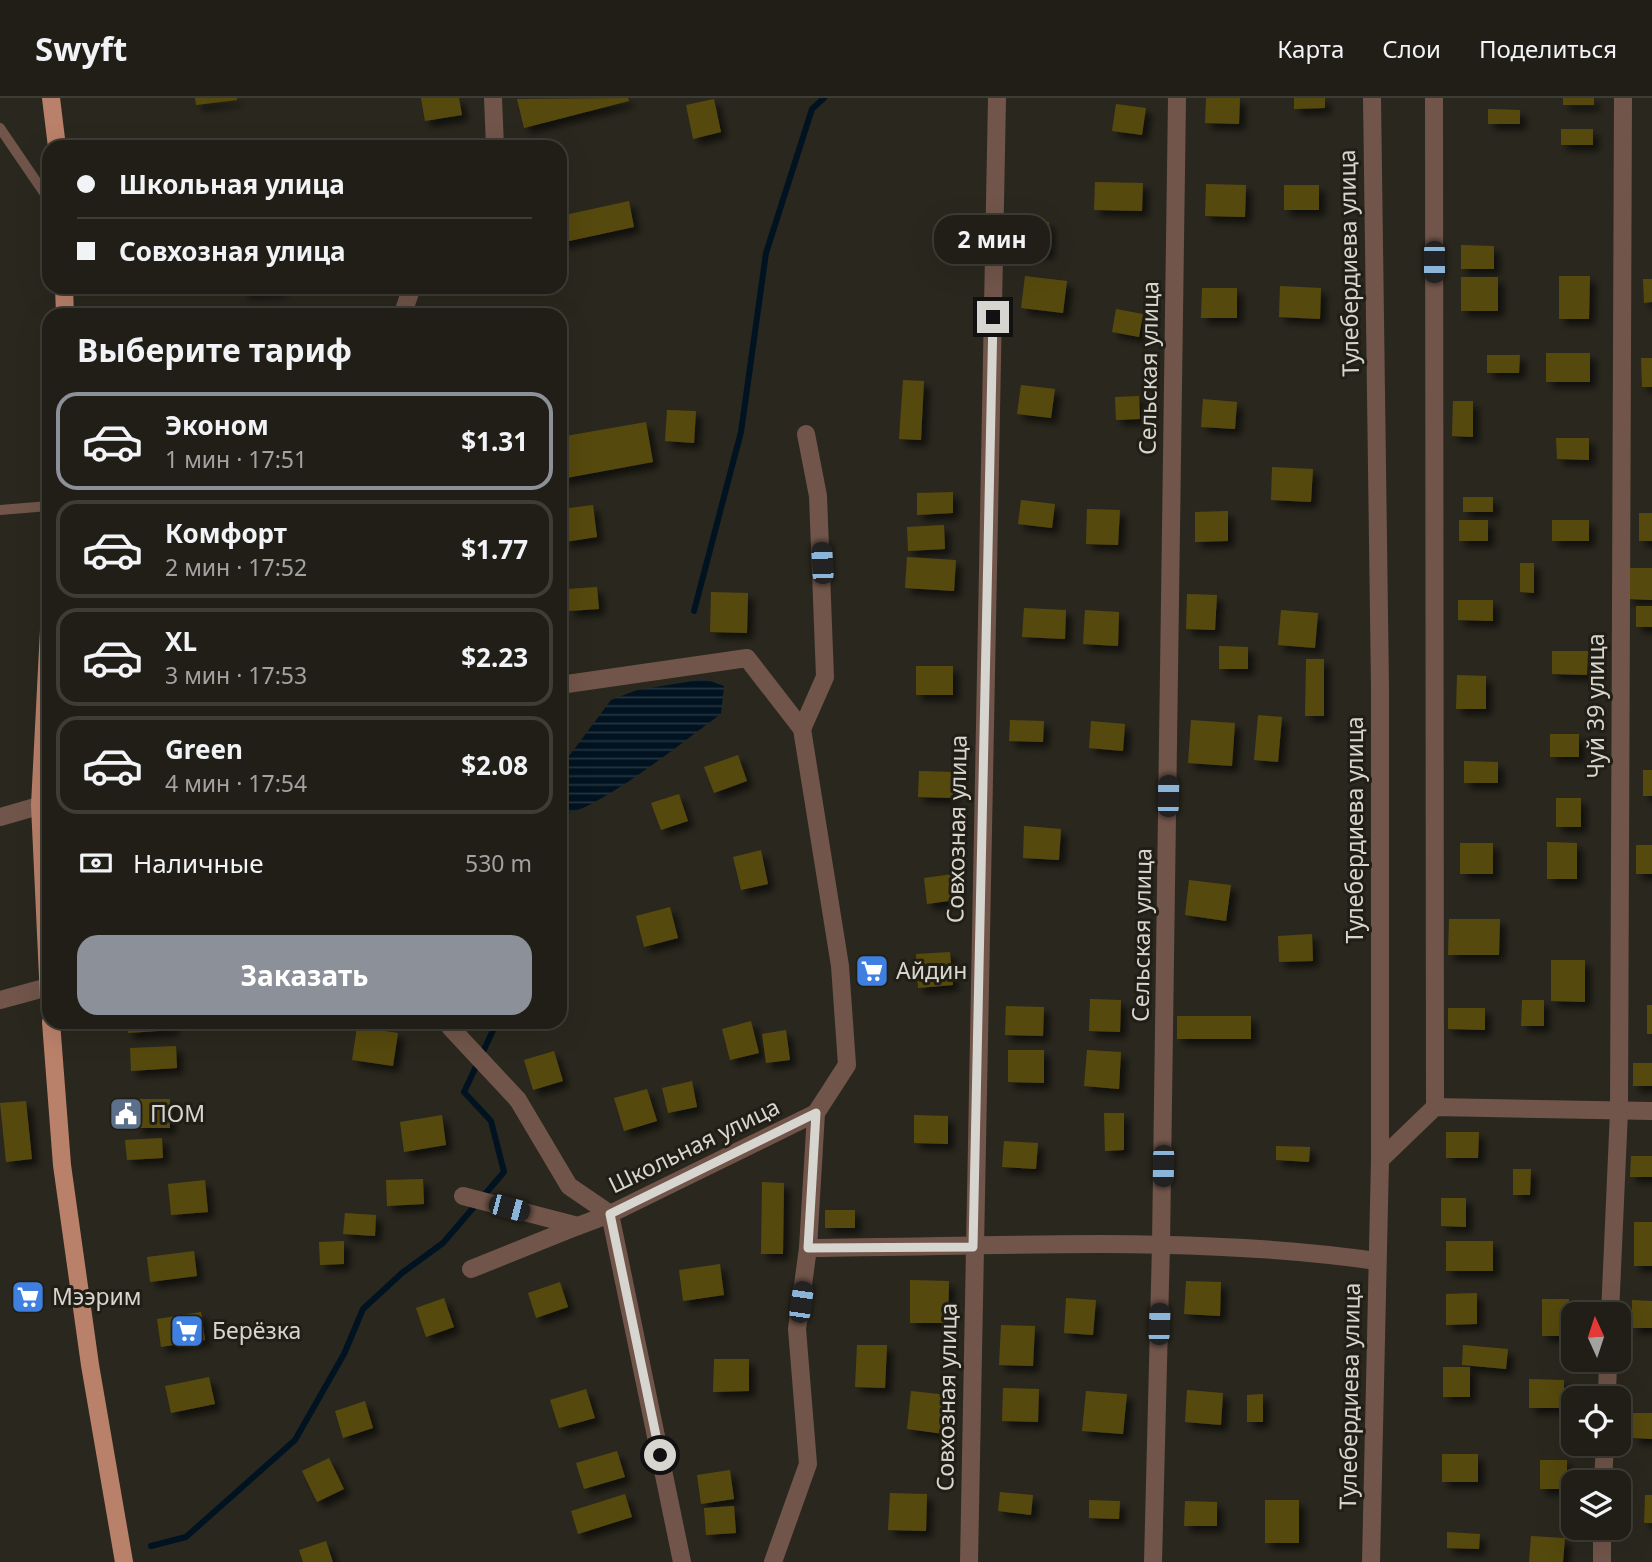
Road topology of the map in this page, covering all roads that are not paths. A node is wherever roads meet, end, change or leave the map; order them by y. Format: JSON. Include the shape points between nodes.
{"nodes":[{"id":1,"x":51,"y":98,"type":"edge"},
{"id":2,"x":493,"y":98,"type":"edge"},
{"id":3,"x":997,"y":98,"type":"edge"},
{"id":4,"x":1177,"y":98,"type":"edge"},
{"id":5,"x":1372,"y":98,"type":"edge"},
{"id":6,"x":1434,"y":98,"type":"edge"},
{"id":7,"x":1623,"y":98,"type":"edge"},
{"id":8,"x":0,"y":128,"type":"edge"},
{"id":9,"x":56,"y":140,"type":"edge"},
{"id":10,"x":495,"y":140,"type":"edge"},
{"id":11,"x":42,"y":190,"type":"edge"},
{"id":12,"x":806,"y":434,"type":"dead end"},
{"id":13,"x":42,"y":507,"type":"edge"},
{"id":14,"x":0,"y":510,"type":"edge"},
{"id":15,"x":567,"y":684,"type":"edge"},
{"id":16,"x":802,"y":729,"type":"junction"},
{"id":17,"x":42,"y":805,"type":"edge"},
{"id":18,"x":0,"y":817,"type":"edge"},
{"id":19,"x":42,"y":994,"type":"edge"},
{"id":20,"x":0,"y":1000,"type":"edge"},
{"id":21,"x":52,"y":1029,"type":"edge"},
{"id":22,"x":452,"y":1029,"type":"edge"},
{"id":23,"x":1435,"y":1107,"type":"junction"},
{"id":24,"x":1619,"y":1111,"type":"junction"},
{"id":25,"x":1652,"y":1111,"type":"edge"},
{"id":26,"x":816,"y":1113,"type":"junction"},
{"id":27,"x":1380,"y":1160,"type":"junction"},
{"id":28,"x":463,"y":1196,"type":"dead end"},
{"id":29,"x":610,"y":1214,"type":"junction"},
{"id":30,"x":578,"y":1226,"type":"junction"},
{"id":31,"x":1161,"y":1245,"type":"junction"},
{"id":32,"x":973,"y":1247,"type":"junction"},
{"id":33,"x":808,"y":1248,"type":"junction"},
{"id":34,"x":1377,"y":1261,"type":"junction"},
{"id":35,"x":471,"y":1269,"type":"dead end"},
{"id":36,"x":1611,"y":1302,"type":"edge"},
{"id":37,"x":1602,"y":1540,"type":"edge"},
{"id":38,"x":124,"y":1562,"type":"edge"},
{"id":39,"x":682,"y":1562,"type":"edge"},
{"id":40,"x":773,"y":1562,"type":"edge"},
{"id":41,"x":969,"y":1562,"type":"edge"},
{"id":42,"x":1153,"y":1562,"type":"edge"},
{"id":43,"x":1371,"y":1562,"type":"edge"},
{"id":44,"x":1602,"y":1562,"type":"edge"}],
"edges":[{"from":1,"to":9,"type":"main road"},
{"from":2,"to":10,"type":"street"},
{"from":3,"to":32,"type":"street","name":"Совхозная улица"},
{"from":4,"to":31,"type":"street","name":"Сельская улица"},
{"from":5,"to":27,"type":"street","name":"Тулебердиева улица","via":[[1380,688]]},
{"from":6,"to":23,"type":"street"},
{"from":7,"to":24,"type":"street","name":"Чуй 39 улица"},
{"from":8,"to":11,"type":"lane"},
{"from":12,"to":16,"type":"street","via":[[818,496],[825,677]]},
{"from":13,"to":14,"type":"lane"},
{"from":15,"to":16,"type":"street","via":[[747,658]]},
{"from":16,"to":26,"type":"street","via":[[839,966],[847,1065]]},
{"from":17,"to":18,"type":"street"},
{"from":19,"to":20,"type":"street"},
{"from":21,"to":38,"type":"main road","via":[[62,1165]]},
{"from":22,"to":29,"type":"street","via":[[518,1100],[569,1186]]},
{"from":23,"to":24,"type":"street"},
{"from":23,"to":27,"type":"street"},
{"from":24,"to":25,"type":"street"},
{"from":24,"to":36,"type":"street","name":"Чуй 39 улица"},
{"from":26,"to":29,"type":"street","name":"Школьная улица"},
{"from":26,"to":33,"type":"street"},
{"from":27,"to":34,"type":"street","name":"Тулебердиева улица"},
{"from":28,"to":30,"type":"street"},
{"from":29,"to":30,"type":"street"},
{"from":29,"to":39,"type":"street","name":"Школьная улица"},
{"from":30,"to":35,"type":"street"},
{"from":31,"to":32,"type":"street"},
{"from":31,"to":34,"type":"street","via":[[1318,1252]]},
{"from":31,"to":42,"type":"street","name":"Сельская улица"},
{"from":32,"to":33,"type":"street"},
{"from":32,"to":41,"type":"street","name":"Совхозная улица"},
{"from":33,"to":40,"type":"street","via":[[797,1329],[808,1464]]},
{"from":34,"to":43,"type":"street","name":"Тулебердиева улица"},
{"from":37,"to":44,"type":"street"}]}
